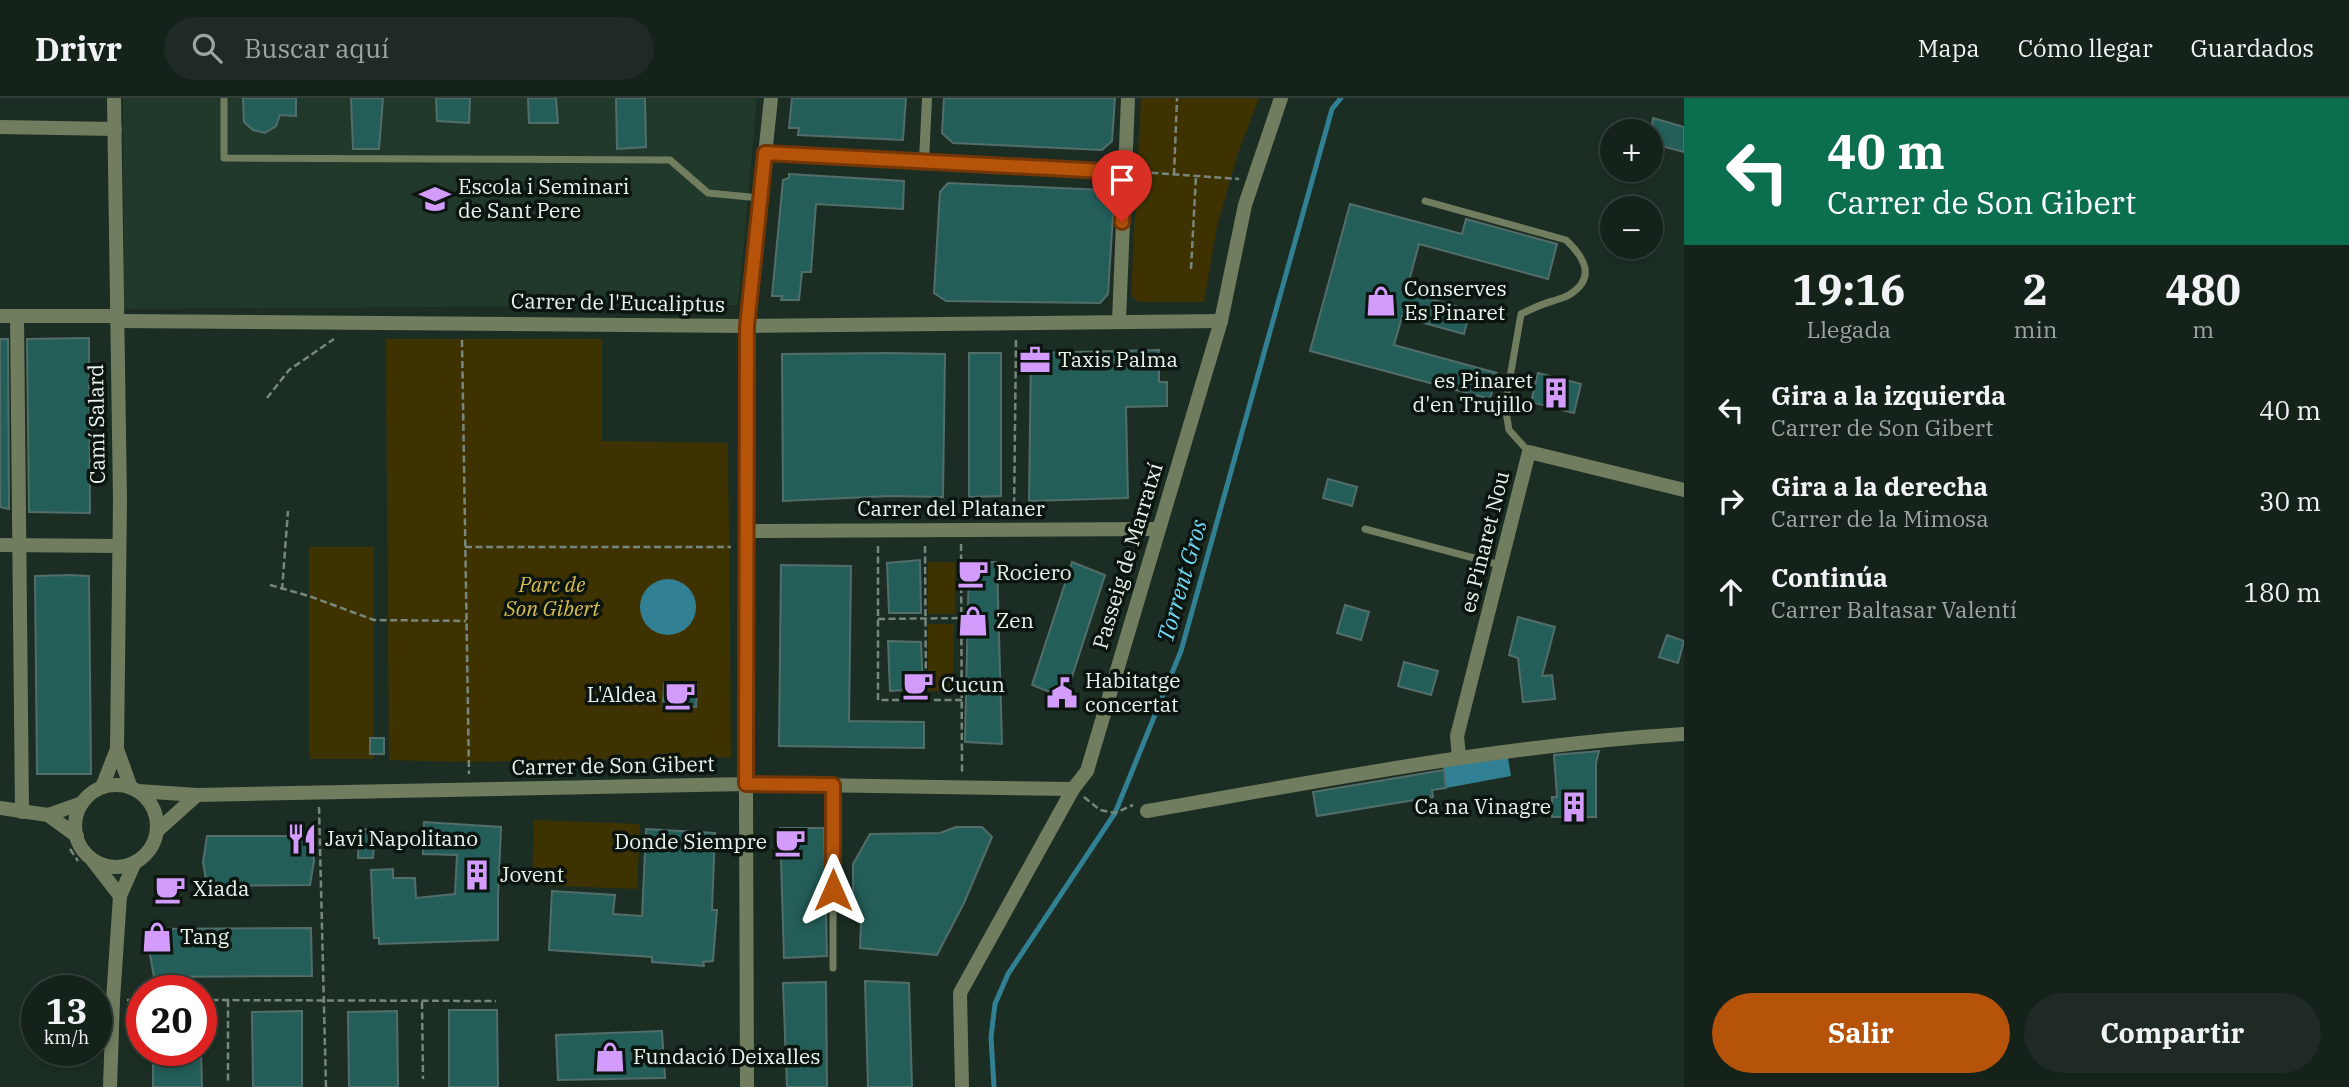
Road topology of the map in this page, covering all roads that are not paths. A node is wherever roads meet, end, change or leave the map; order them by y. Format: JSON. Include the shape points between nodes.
{"nodes":[{"id":1,"x":114,"y":98,"type":"edge"},
{"id":2,"x":224,"y":98,"type":"edge"},
{"id":3,"x":771,"y":98,"type":"edge"},
{"id":4,"x":927,"y":98,"type":"edge"},
{"id":5,"x":1128,"y":98,"type":"edge"},
{"id":6,"x":1281,"y":98,"type":"edge"},
{"id":7,"x":0,"y":127,"type":"edge"},
{"id":8,"x":115,"y":129,"type":"junction"},
{"id":9,"x":765,"y":153,"type":"junction"},
{"id":10,"x":924,"y":161,"type":"junction"},
{"id":11,"x":1124,"y":172,"type":"junction"},
{"id":12,"x":760,"y":198,"type":"junction"},
{"id":13,"x":1425,"y":201,"type":"dead end"},
{"id":14,"x":0,"y":316,"type":"edge"},
{"id":15,"x":17,"y":316,"type":"junction"},
{"id":16,"x":117,"y":319,"type":"junction"},
{"id":17,"x":1119,"y":321,"type":"junction"},
{"id":18,"x":1221,"y":321,"type":"junction"},
{"id":19,"x":747,"y":326,"type":"junction"},
{"id":20,"x":1529,"y":452,"type":"junction"},
{"id":21,"x":1684,"y":490,"type":"edge"},
{"id":22,"x":1157,"y":528,"type":"junction"},
{"id":23,"x":1365,"y":529,"type":"dead end"},
{"id":24,"x":745,"y":531,"type":"junction"},
{"id":25,"x":0,"y":545,"type":"edge"},
{"id":26,"x":21,"y":546,"type":"junction"},
{"id":27,"x":119,"y":546,"type":"junction"},
{"id":28,"x":1500,"y":565,"type":"junction"},
{"id":29,"x":1684,"y":734,"type":"edge"},
{"id":30,"x":117,"y":749,"type":"junction"},
{"id":31,"x":1459,"y":757,"type":"junction"},
{"id":32,"x":746,"y":784,"type":"junction"},
{"id":33,"x":833,"y":785,"type":"junction"},
{"id":34,"x":102,"y":787,"type":"junction"},
{"id":35,"x":135,"y":789,"type":"junction"},
{"id":36,"x":1073,"y":789,"type":"junction"},
{"id":37,"x":197,"y":796,"type":"junction"},
{"id":38,"x":82,"y":803,"type":"junction"},
{"id":39,"x":0,"y":808,"type":"edge"},
{"id":40,"x":1147,"y":811,"type":"road end"},
{"id":41,"x":22,"y":812,"type":"junction"},
{"id":42,"x":48,"y":815,"type":"junction"},
{"id":43,"x":157,"y":831,"type":"junction"},
{"id":44,"x":77,"y":836,"type":"junction"},
{"id":45,"x":90,"y":857,"type":"junction"},
{"id":46,"x":135,"y":862,"type":"junction"},
{"id":47,"x":120,"y":896,"type":"junction"},
{"id":48,"x":833,"y":968,"type":"dead end"},
{"id":49,"x":110,"y":1087,"type":"edge"},
{"id":50,"x":747,"y":1087,"type":"edge"},
{"id":51,"x":962,"y":1087,"type":"edge"}],
"edges":[{"from":1,"to":8,"type":"street","name":"Camí Salard"},
{"from":2,"to":12,"type":"lane","via":[[225,158],[670,160],[708,193]]},
{"from":3,"to":9,"type":"street"},
{"from":4,"to":10,"type":"street"},
{"from":5,"to":11,"type":"street"},
{"from":6,"to":18,"type":"street","name":"Passeig de Marratxí","via":[[1252,179]]},
{"from":7,"to":8,"type":"street"},
{"from":8,"to":16,"type":"street","name":"Camí Salard"},
{"from":9,"to":10,"type":"street"},
{"from":9,"to":12,"type":"street"},
{"from":10,"to":11,"type":"street"},
{"from":11,"to":17,"type":"street"},
{"from":12,"to":19,"type":"street"},
{"from":13,"to":20,"type":"lane","via":[[1566,240],[1585,263],[1583,281],[1568,296],[1521,314],[1505,406],[1509,430]]},
{"from":14,"to":15,"type":"street","name":"Carrer de l'Eucaliptus"},
{"from":15,"to":16,"type":"street","name":"Carrer de l'Eucaliptus"},
{"from":15,"to":26,"type":"street"},
{"from":16,"to":19,"type":"street","name":"Carrer de l'Eucaliptus"},
{"from":16,"to":27,"type":"street","name":"Camí Salard"},
{"from":17,"to":18,"type":"street","name":"Carrer de l'Eucaliptus"},
{"from":17,"to":19,"type":"street","name":"Carrer de l'Eucaliptus"},
{"from":18,"to":22,"type":"street","name":"Passeig de Marratxí"},
{"from":19,"to":24,"type":"street"},
{"from":20,"to":21,"type":"street","name":"es Pinaret Nou"},
{"from":20,"to":28,"type":"street","name":"es Pinaret Nou"},
{"from":22,"to":24,"type":"street","name":"Carrer del Plataner"},
{"from":22,"to":36,"type":"street","name":"Passeig de Marratxí","via":[[1087,771]]},
{"from":23,"to":28,"type":"lane"},
{"from":24,"to":32,"type":"street"},
{"from":25,"to":26,"type":"street"},
{"from":26,"to":27,"type":"street"},
{"from":26,"to":41,"type":"street"},
{"from":27,"to":30,"type":"street","name":"Camí Salard"},
{"from":28,"to":31,"type":"street","name":"es Pinaret Nou","via":[[1457,736]]},
{"from":29,"to":31,"type":"street","via":[[1609,738]]},
{"from":30,"to":34,"type":"street","name":"Camí Salard"},
{"from":30,"to":35,"type":"street","name":"Camí Salard"},
{"from":31,"to":40,"type":"street"},
{"from":32,"to":33,"type":"street","name":"Carrer de Son Gibert"},
{"from":32,"to":37,"type":"street","name":"Carrer de Son Gibert"},
{"from":32,"to":50,"type":"street"},
{"from":33,"to":36,"type":"street","name":"Carrer de Son Gibert"},
{"from":33,"to":48,"type":"lane"},
{"from":34,"to":35,"type":"street"},
{"from":34,"to":38,"type":"street"},
{"from":35,"to":37,"type":"street","name":"Carrer de Son Gibert"},
{"from":35,"to":43,"type":"street","via":[[153,808]]},
{"from":36,"to":51,"type":"street","name":"Passeig de Marratxí","via":[[960,993]]},
{"from":37,"to":43,"type":"street"},
{"from":38,"to":42,"type":"street"},
{"from":38,"to":44,"type":"street","via":[[75,824]]},
{"from":39,"to":41,"type":"street"},
{"from":41,"to":42,"type":"street"},
{"from":42,"to":44,"type":"street"},
{"from":43,"to":46,"type":"street","via":[[146,855]]},
{"from":44,"to":45,"type":"street"},
{"from":45,"to":46,"type":"street","via":[[112,866]]},
{"from":45,"to":47,"type":"street"},
{"from":46,"to":47,"type":"street"},
{"from":47,"to":49,"type":"street"}]}
